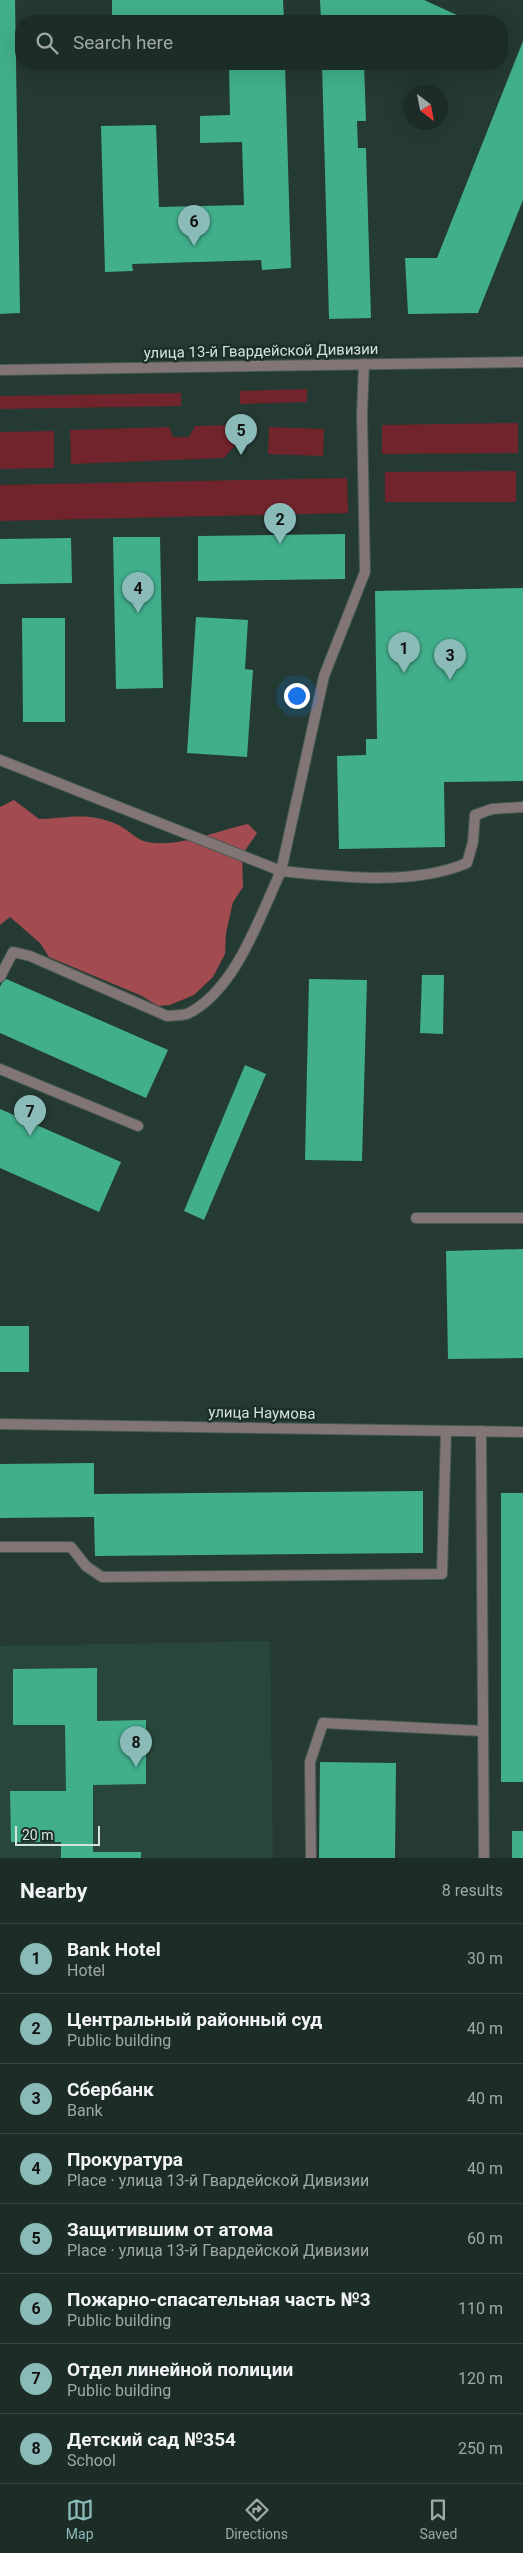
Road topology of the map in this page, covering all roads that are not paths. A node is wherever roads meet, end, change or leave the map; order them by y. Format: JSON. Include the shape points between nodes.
{"nodes":[{"id":1,"x":523,"y":362,"type":"edge"},
{"id":2,"x":364,"y":364,"type":"junction"},
{"id":3,"x":0,"y":370,"type":"edge"},
{"id":4,"x":0,"y":760,"type":"edge"},
{"id":5,"x":523,"y":807,"type":"edge"},
{"id":6,"x":281,"y":871,"type":"junction"},
{"id":7,"x":0,"y":977,"type":"edge"},
{"id":8,"x":0,"y":1069,"type":"edge"},
{"id":9,"x":138,"y":1126,"type":"dead end"},
{"id":10,"x":416,"y":1218,"type":"dead end"},
{"id":11,"x":523,"y":1218,"type":"edge"},
{"id":12,"x":0,"y":1424,"type":"edge"},
{"id":13,"x":446,"y":1431,"type":"junction"},
{"id":14,"x":481,"y":1431,"type":"junction"},
{"id":15,"x":523,"y":1432,"type":"edge"},
{"id":16,"x":0,"y":1547,"type":"edge"},
{"id":17,"x":483,"y":1730,"type":"junction"},
{"id":18,"x":311,"y":1858,"type":"edge"},
{"id":19,"x":484,"y":1858,"type":"edge"}],
"edges":[{"from":1,"to":2,"type":"street","name":"улица 13-й Гвардейской Дивизии"},
{"from":2,"to":3,"type":"street","name":"улица 13-й Гвардейской Дивизии"},
{"from":2,"to":6,"type":"street","via":[[365,572],[324,676]]},
{"from":4,"to":6,"type":"street"},
{"from":5,"to":6,"type":"street","via":[[492,809],[475,815],[467,863],[446,872],[360,879]]},
{"from":6,"to":7,"type":"street","via":[[235,969],[216,992],[188,1014],[167,1016],[30,956],[13,952]]},
{"from":8,"to":9,"type":"street"},
{"from":10,"to":11,"type":"street"},
{"from":12,"to":13,"type":"street","name":"улица Наумова"},
{"from":13,"to":14,"type":"street","name":"улица Наумова"},
{"from":13,"to":16,"type":"street","via":[[442,1574],[102,1577],[86,1566],[71,1547]]},
{"from":14,"to":15,"type":"street","name":"улица Наумова"},
{"from":14,"to":17,"type":"street"},
{"from":17,"to":18,"type":"street","via":[[324,1723],[310,1762]]},
{"from":17,"to":19,"type":"street"}]}
